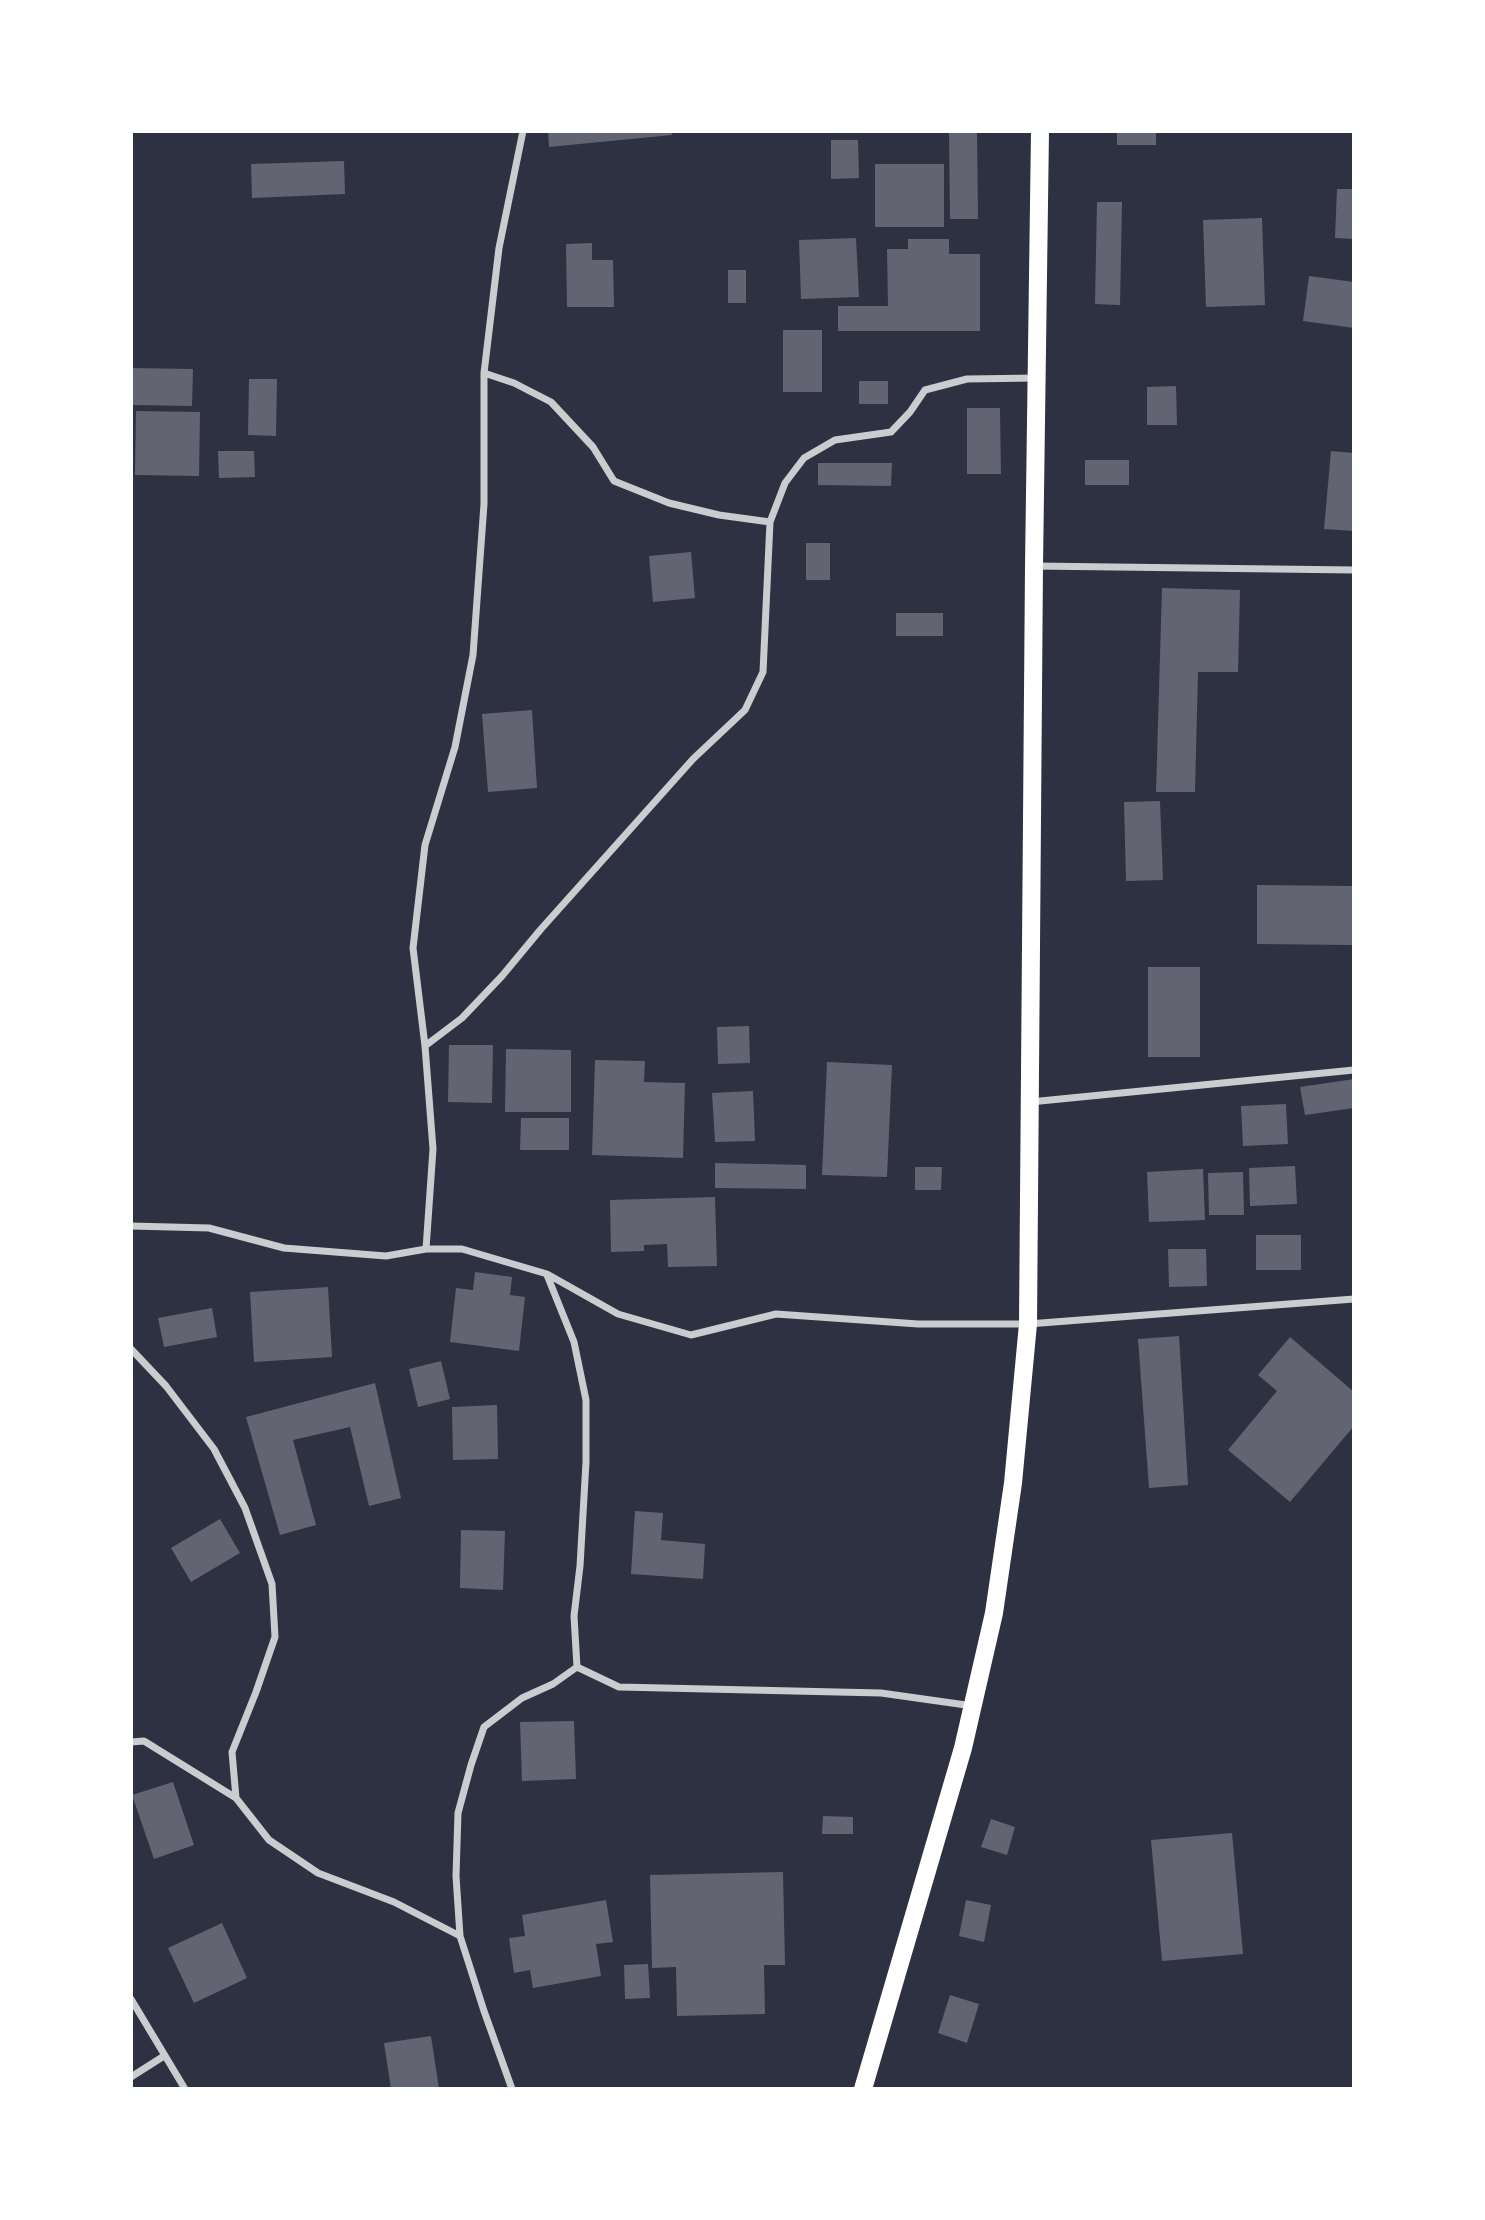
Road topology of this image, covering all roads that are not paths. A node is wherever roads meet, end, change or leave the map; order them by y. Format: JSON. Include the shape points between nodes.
{"nodes":[{"id":1,"x":523,"y":131,"type":"edge"},
{"id":2,"x":1040,"y":131,"type":"edge"},
{"id":3,"x":484,"y":373,"type":"junction"},
{"id":4,"x":1036,"y":378,"type":"junction"},
{"id":5,"x":770,"y":522,"type":"junction"},
{"id":6,"x":1034,"y":566,"type":"junction"},
{"id":7,"x":1354,"y":570,"type":"edge"},
{"id":8,"x":425,"y":1046,"type":"junction"},
{"id":9,"x":1354,"y":1070,"type":"edge"},
{"id":10,"x":1030,"y":1102,"type":"junction"},
{"id":11,"x":131,"y":1226,"type":"edge"},
{"id":12,"x":426,"y":1249,"type":"junction"},
{"id":13,"x":547,"y":1274,"type":"junction"},
{"id":14,"x":1354,"y":1299,"type":"edge"},
{"id":15,"x":1028,"y":1324,"type":"junction"},
{"id":16,"x":131,"y":1349,"type":"edge"},
{"id":17,"x":577,"y":1667,"type":"junction"},
{"id":18,"x":973,"y":1706,"type":"junction"},
{"id":19,"x":131,"y":1742,"type":"edge"},
{"id":20,"x":236,"y":1798,"type":"junction"},
{"id":21,"x":460,"y":1936,"type":"junction"},
{"id":22,"x":131,"y":1999,"type":"edge"},
{"id":23,"x":164,"y":2056,"type":"junction"},
{"id":24,"x":131,"y":2077,"type":"edge"},
{"id":25,"x":185,"y":2089,"type":"edge"},
{"id":26,"x":512,"y":2089,"type":"edge"},
{"id":27,"x":863,"y":2089,"type":"edge"}],
"edges":[{"from":1,"to":3,"type":"street","via":[[499,248]]},
{"from":2,"to":4,"type":"main road"},
{"from":3,"to":5,"type":"street","via":[[551,402],[593,447],[614,481],[669,503]]},
{"from":3,"to":8,"type":"street","via":[[484,504],[473,655],[455,747],[425,845],[413,948]]},
{"from":4,"to":5,"type":"street","via":[[967,379],[925,390],[891,432],[835,440],[804,458],[785,483]]},
{"from":4,"to":6,"type":"main road"},
{"from":5,"to":8,"type":"street","via":[[763,672],[745,710],[693,759],[462,1018]]},
{"from":6,"to":7,"type":"street"},
{"from":6,"to":10,"type":"main road"},
{"from":8,"to":12,"type":"street","via":[[433,1149]]},
{"from":9,"to":10,"type":"street"},
{"from":10,"to":15,"type":"main road"},
{"from":11,"to":12,"type":"street","via":[[209,1228],[285,1248],[386,1256]]},
{"from":12,"to":13,"type":"street","via":[[462,1249]]},
{"from":13,"to":15,"type":"street","via":[[618,1314],[691,1335],[776,1314],[918,1324]]},
{"from":13,"to":17,"type":"street","via":[[575,1342],[586,1400],[575,1616]]},
{"from":14,"to":15,"type":"street"},
{"from":15,"to":18,"type":"main road","via":[[995,1613]]},
{"from":16,"to":20,"type":"street","via":[[214,1449],[245,1508],[272,1584],[275,1637],[232,1752]]},
{"from":17,"to":18,"type":"street","via":[[619,1687],[881,1693]]},
{"from":17,"to":21,"type":"street","via":[[484,1727],[458,1813]]},
{"from":18,"to":27,"type":"main road"},
{"from":19,"to":20,"type":"street","via":[[144,1741]]},
{"from":20,"to":21,"type":"street","via":[[269,1840],[318,1873],[394,1902]]},
{"from":21,"to":26,"type":"street"},
{"from":22,"to":23,"type":"street"},
{"from":23,"to":24,"type":"street"},
{"from":23,"to":25,"type":"street"}]}
